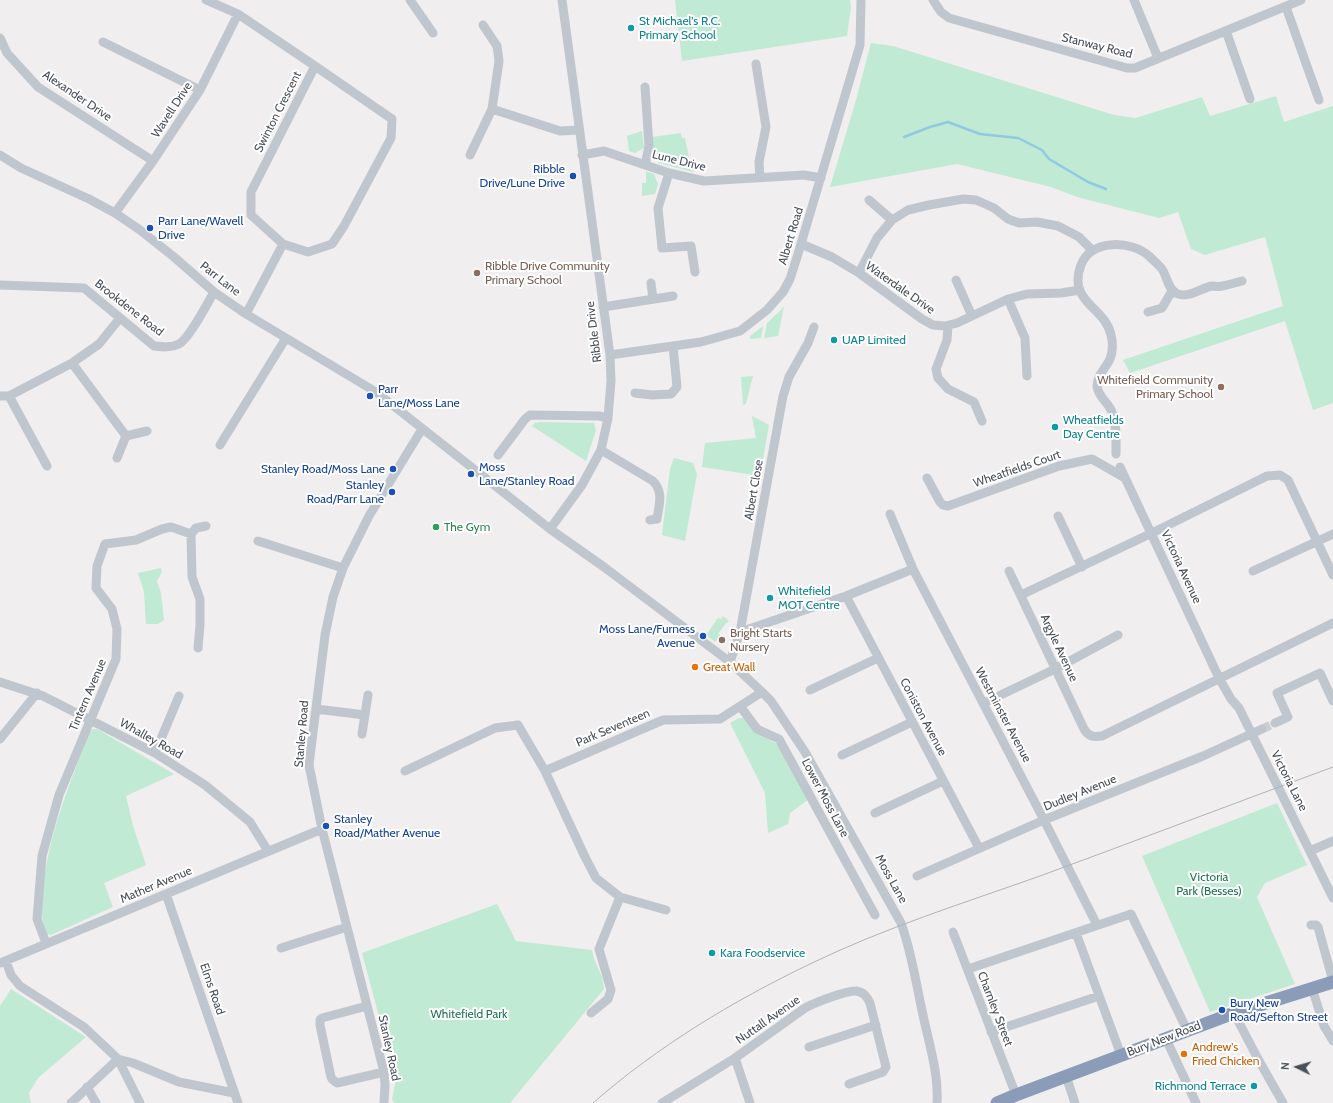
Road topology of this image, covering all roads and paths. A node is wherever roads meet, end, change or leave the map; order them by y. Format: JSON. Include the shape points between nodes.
{"nodes":[{"id":1,"x":206,"y":0,"type":"edge"},
{"id":2,"x":410,"y":0,"type":"edge"},
{"id":3,"x":562,"y":0,"type":"edge"},
{"id":4,"x":861,"y":0,"type":"edge"},
{"id":5,"x":933,"y":0,"type":"edge"},
{"id":6,"x":1134,"y":0,"type":"edge"},
{"id":7,"x":1301,"y":0,"type":"edge"},
{"id":8,"x":1286,"y":7,"type":"junction"},
{"id":9,"x":238,"y":14,"type":"junction"},
{"id":10,"x":483,"y":25,"type":"dead end"},
{"id":11,"x":1226,"y":31,"type":"junction"},
{"id":12,"x":433,"y":33,"type":"dead end"},
{"id":13,"x":0,"y":38,"type":"edge"},
{"id":14,"x":103,"y":42,"type":"dead end"},
{"id":15,"x":1158,"y":58,"type":"junction"},
{"id":16,"x":756,"y":64,"type":"dead end"},
{"id":17,"x":315,"y":66,"type":"junction"},
{"id":18,"x":645,"y":87,"type":"dead end"},
{"id":19,"x":200,"y":90,"type":"junction"},
{"id":20,"x":1250,"y":99,"type":"dead end"},
{"id":21,"x":1319,"y":100,"type":"dead end"},
{"id":22,"x":492,"y":109,"type":"junction"},
{"id":23,"x":579,"y":130,"type":"junction"},
{"id":24,"x":470,"y":155,"type":"dead end"},
{"id":25,"x":582,"y":155,"type":"junction"},
{"id":26,"x":0,"y":157,"type":"edge"},
{"id":27,"x":153,"y":161,"type":"junction"},
{"id":28,"x":645,"y":165,"type":"junction"},
{"id":29,"x":669,"y":173,"type":"junction"},
{"id":30,"x":760,"y":178,"type":"junction"},
{"id":31,"x":821,"y":178,"type":"junction"},
{"id":32,"x":869,"y":200,"type":"dead end"},
{"id":33,"x":115,"y":213,"type":"junction"},
{"id":34,"x":892,"y":220,"type":"junction"},
{"id":35,"x":283,"y":244,"type":"junction"},
{"id":36,"x":801,"y":244,"type":"junction"},
{"id":37,"x":1092,"y":250,"type":"junction"},
{"id":38,"x":695,"y":272,"type":"dead end"},
{"id":39,"x":859,"y":273,"type":"junction"},
{"id":40,"x":956,"y":280,"type":"dead end"},
{"id":41,"x":1242,"y":281,"type":"dead end"},
{"id":42,"x":651,"y":283,"type":"dead end"},
{"id":43,"x":0,"y":285,"type":"edge"},
{"id":44,"x":1080,"y":290,"type":"junction"},
{"id":45,"x":1172,"y":291,"type":"junction"},
{"id":46,"x":214,"y":292,"type":"junction"},
{"id":47,"x":673,"y":296,"type":"dead end"},
{"id":48,"x":653,"y":299,"type":"junction"},
{"id":49,"x":1008,"y":299,"type":"junction"},
{"id":50,"x":603,"y":307,"type":"junction"},
{"id":51,"x":1148,"y":312,"type":"dead end"},
{"id":52,"x":246,"y":314,"type":"junction"},
{"id":53,"x":972,"y":316,"type":"junction"},
{"id":54,"x":120,"y":318,"type":"junction"},
{"id":55,"x":948,"y":326,"type":"junction"},
{"id":56,"x":814,"y":327,"type":"dead end"},
{"id":57,"x":286,"y":338,"type":"junction"},
{"id":58,"x":673,"y":346,"type":"junction"},
{"id":59,"x":610,"y":355,"type":"junction"},
{"id":60,"x":72,"y":363,"type":"junction"},
{"id":61,"x":1027,"y":376,"type":"dead end"},
{"id":62,"x":635,"y":393,"type":"dead end"},
{"id":63,"x":5,"y":396,"type":"edge"},
{"id":64,"x":982,"y":414,"type":"dead end"},
{"id":65,"x":608,"y":418,"type":"junction"},
{"id":66,"x":422,"y":429,"type":"junction"},
{"id":67,"x":147,"y":431,"type":"dead end"},
{"id":68,"x":126,"y":436,"type":"junction"},
{"id":69,"x":220,"y":445,"type":"dead end"},
{"id":70,"x":601,"y":450,"type":"junction"},
{"id":71,"x":1116,"y":454,"type":"dead end"},
{"id":72,"x":498,"y":455,"type":"dead end"},
{"id":73,"x":117,"y":458,"type":"dead end"},
{"id":74,"x":47,"y":466,"type":"dead end"},
{"id":75,"x":1120,"y":467,"type":"dead end"},
{"id":76,"x":927,"y":478,"type":"dead end"},
{"id":77,"x":1125,"y":478,"type":"junction"},
{"id":78,"x":890,"y":514,"type":"dead end"},
{"id":79,"x":1058,"y":516,"type":"dead end"},
{"id":80,"x":650,"y":520,"type":"dead end"},
{"id":81,"x":206,"y":526,"type":"dead end"},
{"id":82,"x":550,"y":529,"type":"junction"},
{"id":83,"x":1152,"y":533,"type":"junction"},
{"id":84,"x":191,"y":534,"type":"junction"},
{"id":85,"x":1333,"y":534,"type":"edge"},
{"id":86,"x":258,"y":541,"type":"dead end"},
{"id":87,"x":1316,"y":542,"type":"junction"},
{"id":88,"x":1082,"y":567,"type":"junction"},
{"id":89,"x":343,"y":568,"type":"junction"},
{"id":90,"x":913,"y":569,"type":"junction"},
{"id":91,"x":1008,"y":571,"type":"dead end"},
{"id":92,"x":1253,"y":571,"type":"dead end"},
{"id":93,"x":1333,"y":575,"type":"edge"},
{"id":94,"x":1021,"y":595,"type":"junction"},
{"id":95,"x":846,"y":596,"type":"junction"},
{"id":96,"x":1333,"y":623,"type":"edge"},
{"id":97,"x":740,"y":632,"type":"junction"},
{"id":98,"x":1118,"y":636,"type":"dead end"},
{"id":99,"x":198,"y":648,"type":"dead end"},
{"id":100,"x":878,"y":658,"type":"junction"},
{"id":101,"x":730,"y":662,"type":"junction"},
{"id":102,"x":1055,"y":669,"type":"junction"},
{"id":103,"x":1219,"y":678,"type":"junction"},
{"id":104,"x":0,"y":682,"type":"edge"},
{"id":105,"x":810,"y":690,"type":"dead end"},
{"id":106,"x":762,"y":692,"type":"junction"},
{"id":107,"x":37,"y":693,"type":"junction"},
{"id":108,"x":368,"y":695,"type":"dead end"},
{"id":109,"x":179,"y":696,"type":"dead end"},
{"id":110,"x":1333,"y":701,"type":"edge"},
{"id":111,"x":984,"y":703,"type":"junction"},
{"id":112,"x":740,"y":706,"type":"junction"},
{"id":113,"x":316,"y":709,"type":"junction"},
{"id":114,"x":365,"y":715,"type":"junction"},
{"id":115,"x":90,"y":720,"type":"junction"},
{"id":116,"x":912,"y":722,"type":"junction"},
{"id":117,"x":1275,"y":723,"type":"tunnel mouth"},
{"id":118,"x":1262,"y":729,"type":"tunnel mouth"},
{"id":119,"x":362,"y":734,"type":"dead end"},
{"id":120,"x":1252,"y":734,"type":"junction"},
{"id":121,"x":0,"y":740,"type":"edge"},
{"id":122,"x":155,"y":753,"type":"junction"},
{"id":123,"x":842,"y":755,"type":"dead end"},
{"id":124,"x":405,"y":771,"type":"dead end"},
{"id":125,"x":545,"y":771,"type":"junction"},
{"id":126,"x":943,"y":781,"type":"junction"},
{"id":127,"x":875,"y":813,"type":"dead end"},
{"id":128,"x":1044,"y":820,"type":"junction"},
{"id":129,"x":322,"y":829,"type":"junction"},
{"id":130,"x":1333,"y":841,"type":"edge"},
{"id":131,"x":979,"y":848,"type":"junction"},
{"id":132,"x":268,"y":851,"type":"junction"},
{"id":133,"x":1310,"y":851,"type":"junction"},
{"id":134,"x":917,"y":876,"type":"dead end"},
{"id":135,"x":166,"y":894,"type":"junction"},
{"id":136,"x":620,"y":897,"type":"junction"},
{"id":137,"x":1333,"y":898,"type":"edge"},
{"id":138,"x":666,"y":910,"type":"dead end"},
{"id":139,"x":875,"y":916,"type":"dead end"},
{"id":140,"x":1097,"y":925,"type":"junction"},
{"id":141,"x":1311,"y":925,"type":"dead end"},
{"id":142,"x":347,"y":927,"type":"junction"},
{"id":143,"x":953,"y":932,"type":"dead end"},
{"id":144,"x":1076,"y":933,"type":"junction"},
{"id":145,"x":46,"y":943,"type":"junction"},
{"id":146,"x":281,"y":948,"type":"dead end"},
{"id":147,"x":3,"y":962,"type":"edge"},
{"id":148,"x":968,"y":970,"type":"junction"},
{"id":149,"x":1333,"y":981,"type":"edge"},
{"id":150,"x":1312,"y":988,"type":"junction"},
{"id":151,"x":1099,"y":996,"type":"junction"},
{"id":152,"x":368,"y":1006,"type":"junction"},
{"id":153,"x":591,"y":1013,"type":"dead end"},
{"id":154,"x":1234,"y":1013,"type":"junction"},
{"id":155,"x":876,"y":1025,"type":"junction"},
{"id":156,"x":1188,"y":1030,"type":"junction"},
{"id":157,"x":991,"y":1032,"type":"junction"},
{"id":158,"x":1166,"y":1038,"type":"junction"},
{"id":159,"x":1333,"y":1040,"type":"edge"},
{"id":160,"x":814,"y":1048,"type":"dead end"},
{"id":161,"x":1121,"y":1055,"type":"junction"},
{"id":162,"x":735,"y":1058,"type":"junction"},
{"id":163,"x":118,"y":1059,"type":"junction"},
{"id":164,"x":384,"y":1072,"type":"junction"},
{"id":165,"x":1066,"y":1076,"type":"junction"},
{"id":166,"x":849,"y":1084,"type":"dead end"},
{"id":167,"x":87,"y":1087,"type":"junction"},
{"id":168,"x":234,"y":1093,"type":"junction"},
{"id":169,"x":1016,"y":1095,"type":"junction"},
{"id":170,"x":72,"y":1103,"type":"edge"},
{"id":171,"x":96,"y":1103,"type":"edge"},
{"id":172,"x":140,"y":1103,"type":"edge"},
{"id":173,"x":238,"y":1103,"type":"edge"},
{"id":174,"x":384,"y":1103,"type":"edge"},
{"id":175,"x":662,"y":1103,"type":"edge"},
{"id":176,"x":750,"y":1103,"type":"edge"},
{"id":177,"x":937,"y":1103,"type":"edge"},
{"id":178,"x":997,"y":1103,"type":"edge"},
{"id":179,"x":1075,"y":1103,"type":"edge"},
{"id":180,"x":1196,"y":1103,"type":"edge"},
{"id":181,"x":1283,"y":1103,"type":"edge"}],
"edges":[{"from":1,"to":9,"type":"street"},
{"from":2,"to":12,"type":"street"},
{"from":3,"to":23,"type":"street","name":"Ribble Drive"},
{"from":4,"to":31,"type":"street","name":"Albert Road","via":[[860,45]]},
{"from":5,"to":15,"type":"street","name":"Stanway Road","via":[[949,18],[1127,68],[1135,68]]},
{"from":6,"to":15,"type":"street"},
{"from":7,"to":8,"type":"street","name":"Stanway Road"},
{"from":8,"to":11,"type":"street","name":"Stanway Road"},
{"from":8,"to":21,"type":"street"},
{"from":9,"to":17,"type":"street"},
{"from":9,"to":19,"type":"street","name":"Wavell Drive"},
{"from":10,"to":22,"type":"street","via":[[497,46],[499,61]]},
{"from":11,"to":15,"type":"street","name":"Stanway Road"},
{"from":11,"to":20,"type":"street"},
{"from":13,"to":27,"type":"street","name":"Alexander Drive","via":[[7,53],[38,87]]},
{"from":14,"to":19,"type":"street"},
{"from":16,"to":30,"type":"street","via":[[766,127],[759,162]]},
{"from":17,"to":35,"type":"street","name":"Swinton Crescent","via":[[251,192],[250,215]]},
{"from":17,"to":35,"type":"street","name":"Swinton Crescent","via":[[392,119],[391,138],[332,244],[308,252]]},
{"from":18,"to":28,"type":"street","via":[[650,146]]},
{"from":19,"to":27,"type":"street","name":"Wavell Drive"},
{"from":22,"to":23,"type":"street","via":[[560,131]]},
{"from":22,"to":24,"type":"street"},
{"from":23,"to":25,"type":"street","name":"Ribble Drive"},
{"from":25,"to":28,"type":"street","name":"Lune Drive","via":[[604,150]]},
{"from":25,"to":50,"type":"street","name":"Ribble Drive"},
{"from":26,"to":33,"type":"street","name":"Parr Lane"},
{"from":27,"to":33,"type":"street","name":"Wavell Drive"},
{"from":28,"to":29,"type":"street","name":"Lune Drive"},
{"from":29,"to":30,"type":"street","name":"Lune Drive","via":[[704,181]]},
{"from":29,"to":38,"type":"street","via":[[658,208],[662,248],[691,246]]},
{"from":30,"to":31,"type":"street","name":"Lune Drive","via":[[804,175]]},
{"from":31,"to":36,"type":"street","name":"Albert Road"},
{"from":32,"to":34,"type":"street","via":[[874,210]]},
{"from":33,"to":46,"type":"street","name":"Parr Lane","via":[[174,257]]},
{"from":34,"to":37,"type":"street","via":[[908,210],[963,199],[976,200],[1019,223],[1037,222],[1058,226],[1079,237]]},
{"from":34,"to":39,"type":"street","via":[[877,238]]},
{"from":35,"to":52,"type":"street"},
{"from":36,"to":39,"type":"street","name":"Waterdale Drive"},
{"from":36,"to":58,"type":"street","name":"Albert Road","via":[[783,292],[767,310],[745,328],[701,342]]},
{"from":37,"to":44,"type":"street","via":[[1082,262],[1077,275]]},
{"from":37,"to":45,"type":"street","via":[[1102,245],[1117,244],[1134,247],[1148,254],[1162,269]]},
{"from":39,"to":55,"type":"street","name":"Waterdale Drive","via":[[922,319],[933,325]]},
{"from":40,"to":53,"type":"street"},
{"from":41,"to":45,"type":"street","via":[[1220,287],[1212,286],[1193,293],[1179,294]]},
{"from":42,"to":48,"type":"street"},
{"from":43,"to":54,"type":"street","name":"Brookdene Road","via":[[84,288]]},
{"from":44,"to":49,"type":"street","via":[[1027,294]]},
{"from":44,"to":71,"type":"street","via":[[1085,301],[1106,323],[1111,334],[1113,345],[1110,359],[1100,374],[1097,386],[1100,396],[1111,410],[1115,424]]},
{"from":45,"to":51,"type":"street","via":[[1162,308]]},
{"from":46,"to":52,"type":"street","name":"Parr Lane"},
{"from":46,"to":54,"type":"street","name":"Brookdene Road","via":[[189,334],[180,344],[165,348],[154,346]]},
{"from":47,"to":48,"type":"street"},
{"from":48,"to":50,"type":"street"},
{"from":49,"to":53,"type":"street"},
{"from":49,"to":61,"type":"street","via":[[1025,338]]},
{"from":50,"to":59,"type":"street","name":"Ribble Drive"},
{"from":52,"to":57,"type":"street","name":"Parr Lane"},
{"from":53,"to":55,"type":"street"},
{"from":54,"to":60,"type":"street","via":[[99,344]]},
{"from":55,"to":64,"type":"street","via":[[948,340],[936,369],[938,378],[948,389],[974,402]]},
{"from":56,"to":97,"type":"street","name":"Albert Close","via":[[789,377],[783,396]]},
{"from":57,"to":66,"type":"street","name":"Parr Lane","via":[[376,392]]},
{"from":57,"to":69,"type":"street"},
{"from":58,"to":59,"type":"street","name":"Albert Road"},
{"from":58,"to":62,"type":"street","via":[[677,387],[671,394]]},
{"from":59,"to":65,"type":"street","name":"Ribble Drive"},
{"from":60,"to":63,"type":"street"},
{"from":60,"to":68,"type":"street"},
{"from":63,"to":74,"type":"street"},
{"from":65,"to":70,"type":"street","name":"Ribble Drive"},
{"from":65,"to":72,"type":"street","via":[[530,415]]},
{"from":66,"to":82,"type":"street","name":"Parr Lane"},
{"from":66,"to":89,"type":"street","name":"Stanley Road","via":[[371,510]]},
{"from":67,"to":68,"type":"street"},
{"from":68,"to":73,"type":"street"},
{"from":70,"to":80,"type":"street","via":[[653,480],[659,487],[657,519]]},
{"from":70,"to":82,"type":"street","name":"Ribble Drive","via":[[582,485]]},
{"from":75,"to":77,"type":"street","name":"Victoria Avenue"},
{"from":76,"to":77,"type":"street","name":"Wheatfields Court","via":[[940,502],[948,506],[1059,466],[1092,459]]},
{"from":77,"to":83,"type":"street","name":"Victoria Avenue"},
{"from":78,"to":90,"type":"street","name":"Westminster Avenue"},
{"from":79,"to":88,"type":"street"},
{"from":81,"to":84,"type":"street","via":[[196,528]]},
{"from":82,"to":101,"type":"street","name":"Parr Lane"},
{"from":83,"to":87,"type":"street","via":[[1267,476],[1277,474],[1288,480]]},
{"from":83,"to":88,"type":"street"},
{"from":83,"to":103,"type":"street","name":"Victoria Avenue"},
{"from":84,"to":99,"type":"street","via":[[192,577],[200,599]]},
{"from":84,"to":115,"type":"street","name":"Tintern Avenue","via":[[171,527],[136,540],[105,544],[96,566],[96,588],[112,609],[117,629],[116,659]]},
{"from":85,"to":87,"type":"street"},
{"from":86,"to":89,"type":"street"},
{"from":87,"to":92,"type":"street"},
{"from":87,"to":93,"type":"street"},
{"from":88,"to":94,"type":"street"},
{"from":89,"to":113,"type":"street","name":"Stanley Road","via":[[326,624]]},
{"from":90,"to":95,"type":"street"},
{"from":90,"to":111,"type":"street","name":"Westminster Avenue"},
{"from":91,"to":94,"type":"street","name":"Argyle Avenue"},
{"from":94,"to":102,"type":"street","name":"Argyle Avenue"},
{"from":95,"to":97,"type":"street"},
{"from":95,"to":100,"type":"street","name":"Coniston Avenue"},
{"from":96,"to":103,"type":"street"},
{"from":97,"to":101,"type":"street","name":"Albert Close"},
{"from":98,"to":102,"type":"street"},
{"from":100,"to":105,"type":"street"},
{"from":100,"to":116,"type":"street","name":"Coniston Avenue"},
{"from":101,"to":106,"type":"street"},
{"from":102,"to":103,"type":"street","name":"Argyle Avenue","via":[[1084,729],[1094,737],[1102,736]]},
{"from":102,"to":111,"type":"street"},
{"from":103,"to":120,"type":"street","name":"Victoria Lane"},
{"from":104,"to":107,"type":"street","name":"Whalley Road"},
{"from":106,"to":112,"type":"street","name":"Park Seventeen"},
{"from":106,"to":177,"type":"street","name":"Moss Lane","via":[[771,701],[805,752],[901,923],[909,946],[938,1087]]},
{"from":107,"to":115,"type":"street","name":"Whalley Road"},
{"from":107,"to":121,"type":"street"},
{"from":108,"to":114,"type":"street"},
{"from":109,"to":122,"type":"street"},
{"from":110,"to":117,"type":"street","via":[[1320,673],[1277,693],[1288,717]]},
{"from":111,"to":128,"type":"street","name":"Westminster Avenue"},
{"from":112,"to":125,"type":"street","name":"Park Seventeen","via":[[720,719],[663,720]]},
{"from":112,"to":139,"type":"street","name":"Lower Moss Lane","via":[[757,729],[779,739]]},
{"from":113,"to":114,"type":"street"},
{"from":113,"to":129,"type":"street","name":"Stanley Road","via":[[309,765]]},
{"from":114,"to":119,"type":"street"},
{"from":115,"to":122,"type":"street","name":"Whalley Road"},
{"from":115,"to":145,"type":"street","name":"Tintern Avenue","via":[[59,795],[42,856],[37,919]]},
{"from":116,"to":123,"type":"street"},
{"from":116,"to":126,"type":"street","name":"Coniston Avenue"},
{"from":118,"to":120,"type":"street","name":"Dudley Avenue"},
{"from":120,"to":128,"type":"street","name":"Dudley Avenue"},
{"from":120,"to":133,"type":"street","name":"Victoria Lane"},
{"from":122,"to":132,"type":"street","name":"Whalley Road","via":[[205,785],[250,822]]},
{"from":124,"to":125,"type":"street","via":[[495,728],[518,725]]},
{"from":125,"to":136,"type":"street","via":[[596,878]]},
{"from":126,"to":127,"type":"street"},
{"from":126,"to":131,"type":"street","name":"Coniston Avenue"},
{"from":128,"to":131,"type":"street","name":"Dudley Avenue"},
{"from":128,"to":140,"type":"street","name":"Westminster Avenue"},
{"from":129,"to":132,"type":"street","name":"Mather Avenue"},
{"from":129,"to":142,"type":"street","name":"Stanley Road"},
{"from":130,"to":133,"type":"street"},
{"from":131,"to":134,"type":"street","name":"Dudley Avenue"},
{"from":132,"to":135,"type":"street","name":"Mather Avenue"},
{"from":133,"to":137,"type":"street","name":"Victoria Lane"},
{"from":135,"to":145,"type":"street","name":"Mather Avenue"},
{"from":135,"to":168,"type":"street","name":"Elms Road"},
{"from":136,"to":138,"type":"street"},
{"from":136,"to":153,"type":"street","via":[[599,948],[612,990],[608,999]]},
{"from":140,"to":144,"type":"street"},
{"from":140,"to":156,"type":"street","via":[[1131,914]]},
{"from":141,"to":149,"type":"street","via":[[1318,927]]},
{"from":142,"to":146,"type":"street"},
{"from":142,"to":152,"type":"street","name":"Stanley Road"},
{"from":143,"to":148,"type":"street","name":"Charnley Street"},
{"from":144,"to":148,"type":"street"},
{"from":144,"to":151,"type":"street"},
{"from":145,"to":147,"type":"street","name":"Mather Avenue"},
{"from":147,"to":163,"type":"street","via":[[20,986],[84,1027]]},
{"from":148,"to":157,"type":"street","name":"Charnley Street"},
{"from":149,"to":150,"type":"highway","name":"Bury New Road"},
{"from":150,"to":154,"type":"highway","name":"Bury New Road"},
{"from":150,"to":159,"type":"street","via":[[1324,1026]]},
{"from":151,"to":157,"type":"street"},
{"from":151,"to":161,"type":"street"},
{"from":152,"to":164,"type":"street","name":"Stanley Road"},
{"from":152,"to":164,"type":"street","via":[[320,1020],[331,1077],[337,1083]]},
{"from":154,"to":156,"type":"highway","name":"Bury New Road"},
{"from":154,"to":181,"type":"street"},
{"from":155,"to":160,"type":"street"},
{"from":155,"to":162,"type":"street","name":"Nuttall Avenue","via":[[867,998],[861,993],[851,991],[805,1008]]},
{"from":155,"to":166,"type":"street","name":"Nuttall Avenue","via":[[886,1067],[883,1072]]},
{"from":156,"to":158,"type":"highway","name":"Bury New Road"},
{"from":157,"to":169,"type":"street","name":"Charnley Street"},
{"from":158,"to":161,"type":"highway","name":"Bury New Road"},
{"from":158,"to":180,"type":"street"},
{"from":161,"to":165,"type":"highway","name":"Bury New Road"},
{"from":162,"to":175,"type":"street","name":"Nuttall Avenue"},
{"from":162,"to":176,"type":"street"},
{"from":163,"to":167,"type":"street"},
{"from":163,"to":168,"type":"street","via":[[179,1082]]},
{"from":163,"to":172,"type":"street"},
{"from":164,"to":174,"type":"street","name":"Stanley Road"},
{"from":165,"to":169,"type":"highway","name":"Bury New Road"},
{"from":165,"to":179,"type":"street"},
{"from":167,"to":170,"type":"street"},
{"from":167,"to":171,"type":"street"},
{"from":168,"to":173,"type":"street","name":"Elms Road"},
{"from":169,"to":178,"type":"highway","name":"Bury New Road"}]}
